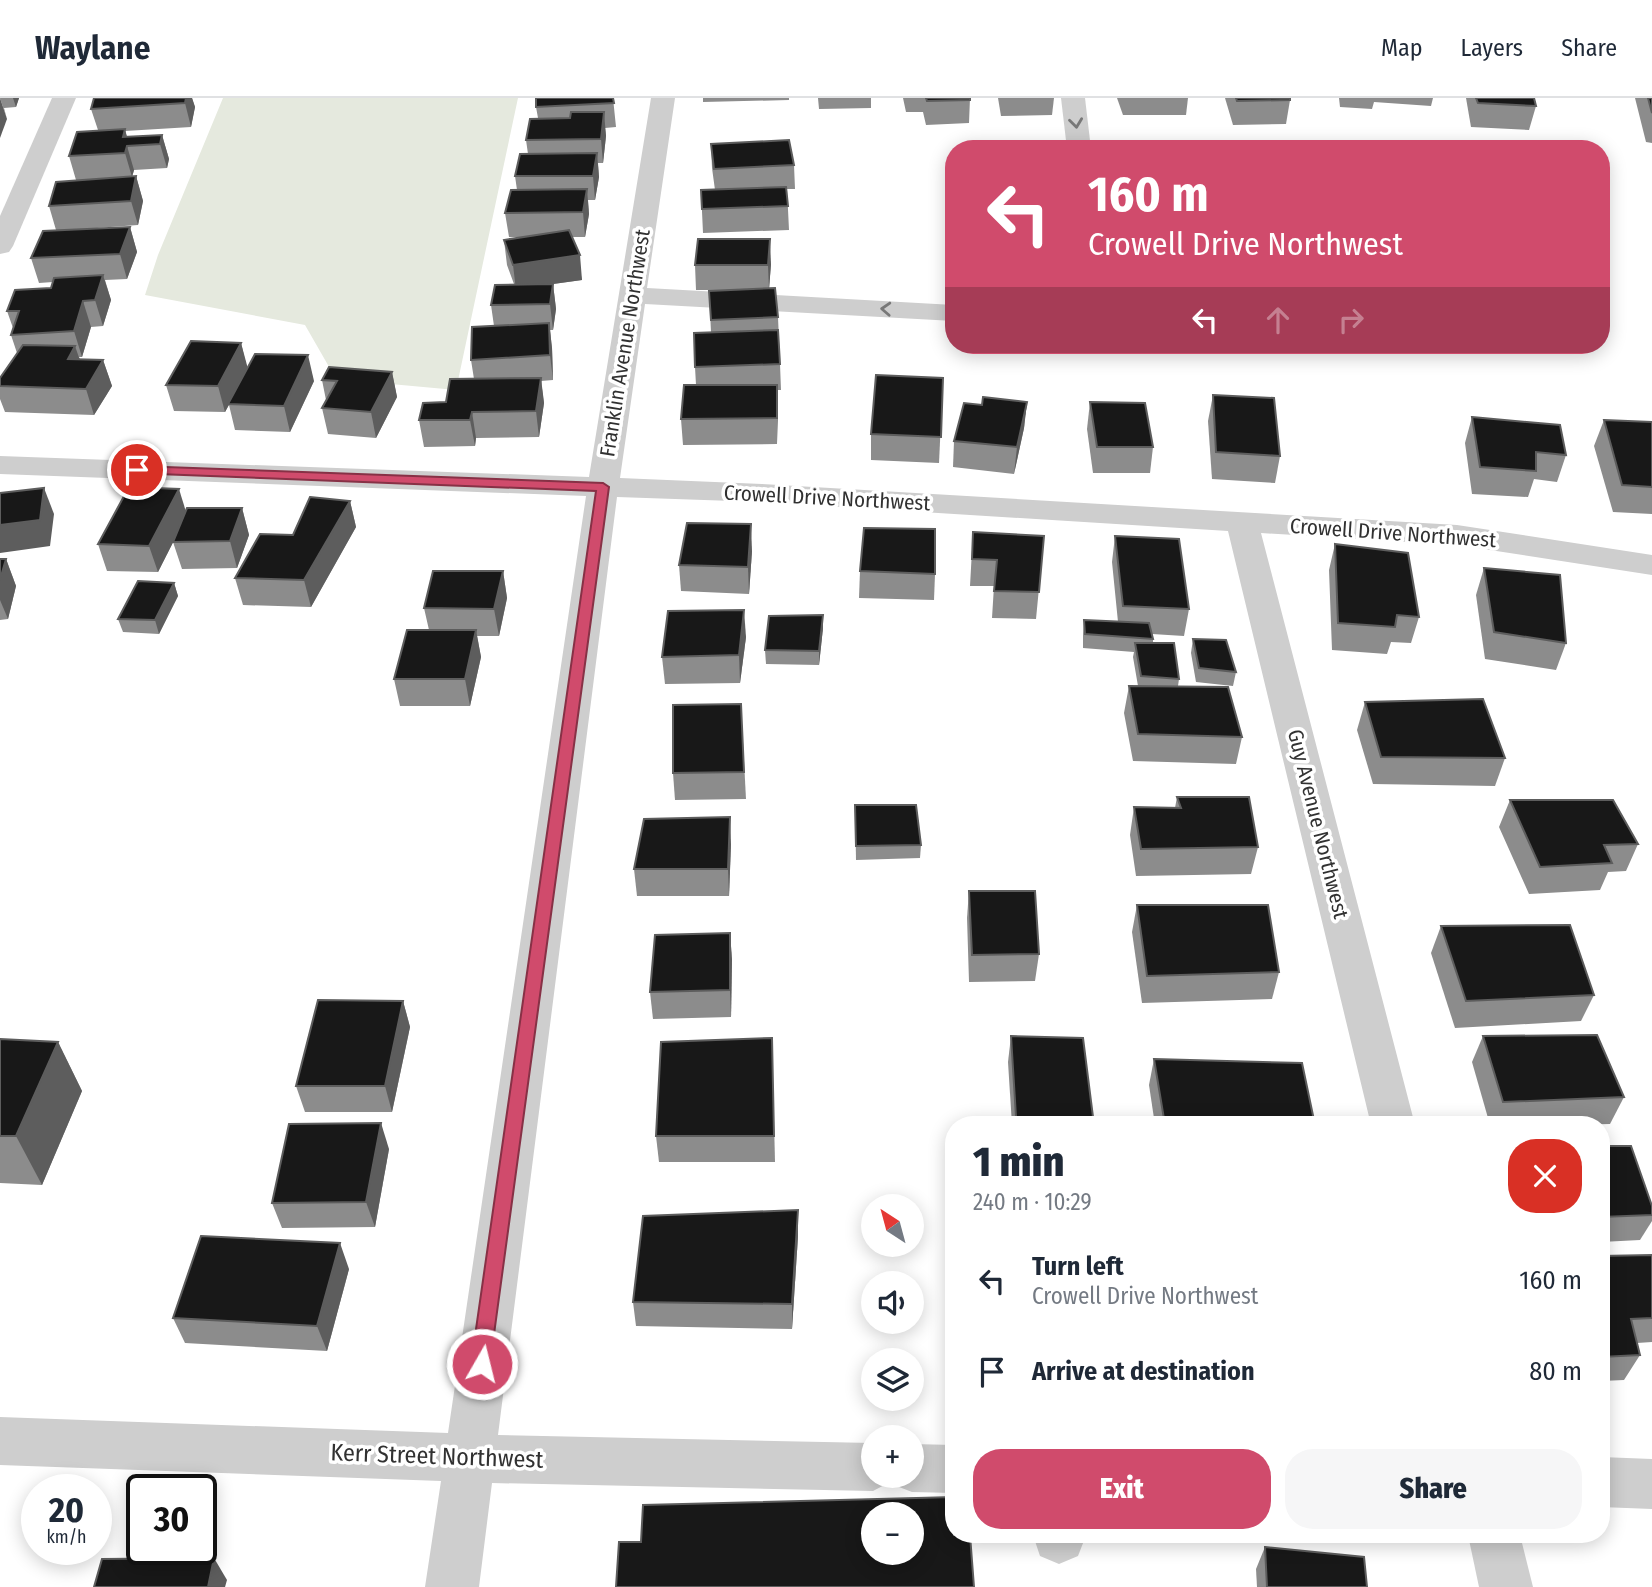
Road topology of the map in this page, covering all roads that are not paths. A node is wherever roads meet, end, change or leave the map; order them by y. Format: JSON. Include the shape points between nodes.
{"nodes":[{"id":1,"x":64,"y":98,"type":"edge"},
{"id":2,"x":663,"y":98,"type":"edge"},
{"id":3,"x":1073,"y":98,"type":"edge"},
{"id":4,"x":1078,"y":140,"type":"edge"},
{"id":5,"x":0,"y":246,"type":"edge"},
{"id":6,"x":632,"y":295,"type":"junction"},
{"id":7,"x":945,"y":312,"type":"edge"},
{"id":8,"x":0,"y":465,"type":"edge"},
{"id":9,"x":603,"y":487,"type":"junction"},
{"id":10,"x":1242,"y":522,"type":"junction"},
{"id":11,"x":1652,"y":565,"type":"edge"},
{"id":12,"x":1391,"y":1116,"type":"edge"},
{"id":13,"x":0,"y":1441,"type":"edge"},
{"id":14,"x":469,"y":1458,"type":"junction"},
{"id":15,"x":861,"y":1467,"type":"edge"},
{"id":16,"x":924,"y":1468,"type":"edge"},
{"id":17,"x":945,"y":1469,"type":"edge"},
{"id":18,"x":1610,"y":1482,"type":"edge"},
{"id":19,"x":1652,"y":1484,"type":"edge"},
{"id":20,"x":1496,"y":1543,"type":"edge"},
{"id":21,"x":452,"y":1587,"type":"edge"},
{"id":22,"x":1506,"y":1587,"type":"edge"}],
"edges":[{"from":1,"to":5,"type":"street"},
{"from":2,"to":6,"type":"street","name":"Franklin Avenue Northwest"},
{"from":3,"to":4,"type":"street","one_way":true},
{"from":7,"to":6,"type":"street","one_way":true},
{"from":6,"to":9,"type":"street","name":"Franklin Avenue Northwest"},
{"from":8,"to":9,"type":"street","name":"Crowell Drive Northwest"},
{"from":9,"to":10,"type":"street","name":"Crowell Drive Northwest"},
{"from":9,"to":14,"type":"street","name":"Franklin Avenue Northwest"},
{"from":10,"to":11,"type":"street","name":"Crowell Drive Northwest","via":[[1457,535]]},
{"from":10,"to":12,"type":"street","name":"Guy Avenue Northwest"},
{"from":13,"to":14,"type":"street","name":"Kerr Street Northwest"},
{"from":14,"to":15,"type":"street","name":"Kerr Street Northwest"},
{"from":14,"to":21,"type":"street","name":"Franklin Avenue Northwest"},
{"from":16,"to":17,"type":"street"},
{"from":18,"to":19,"type":"street"},
{"from":20,"to":22,"type":"street"}]}
